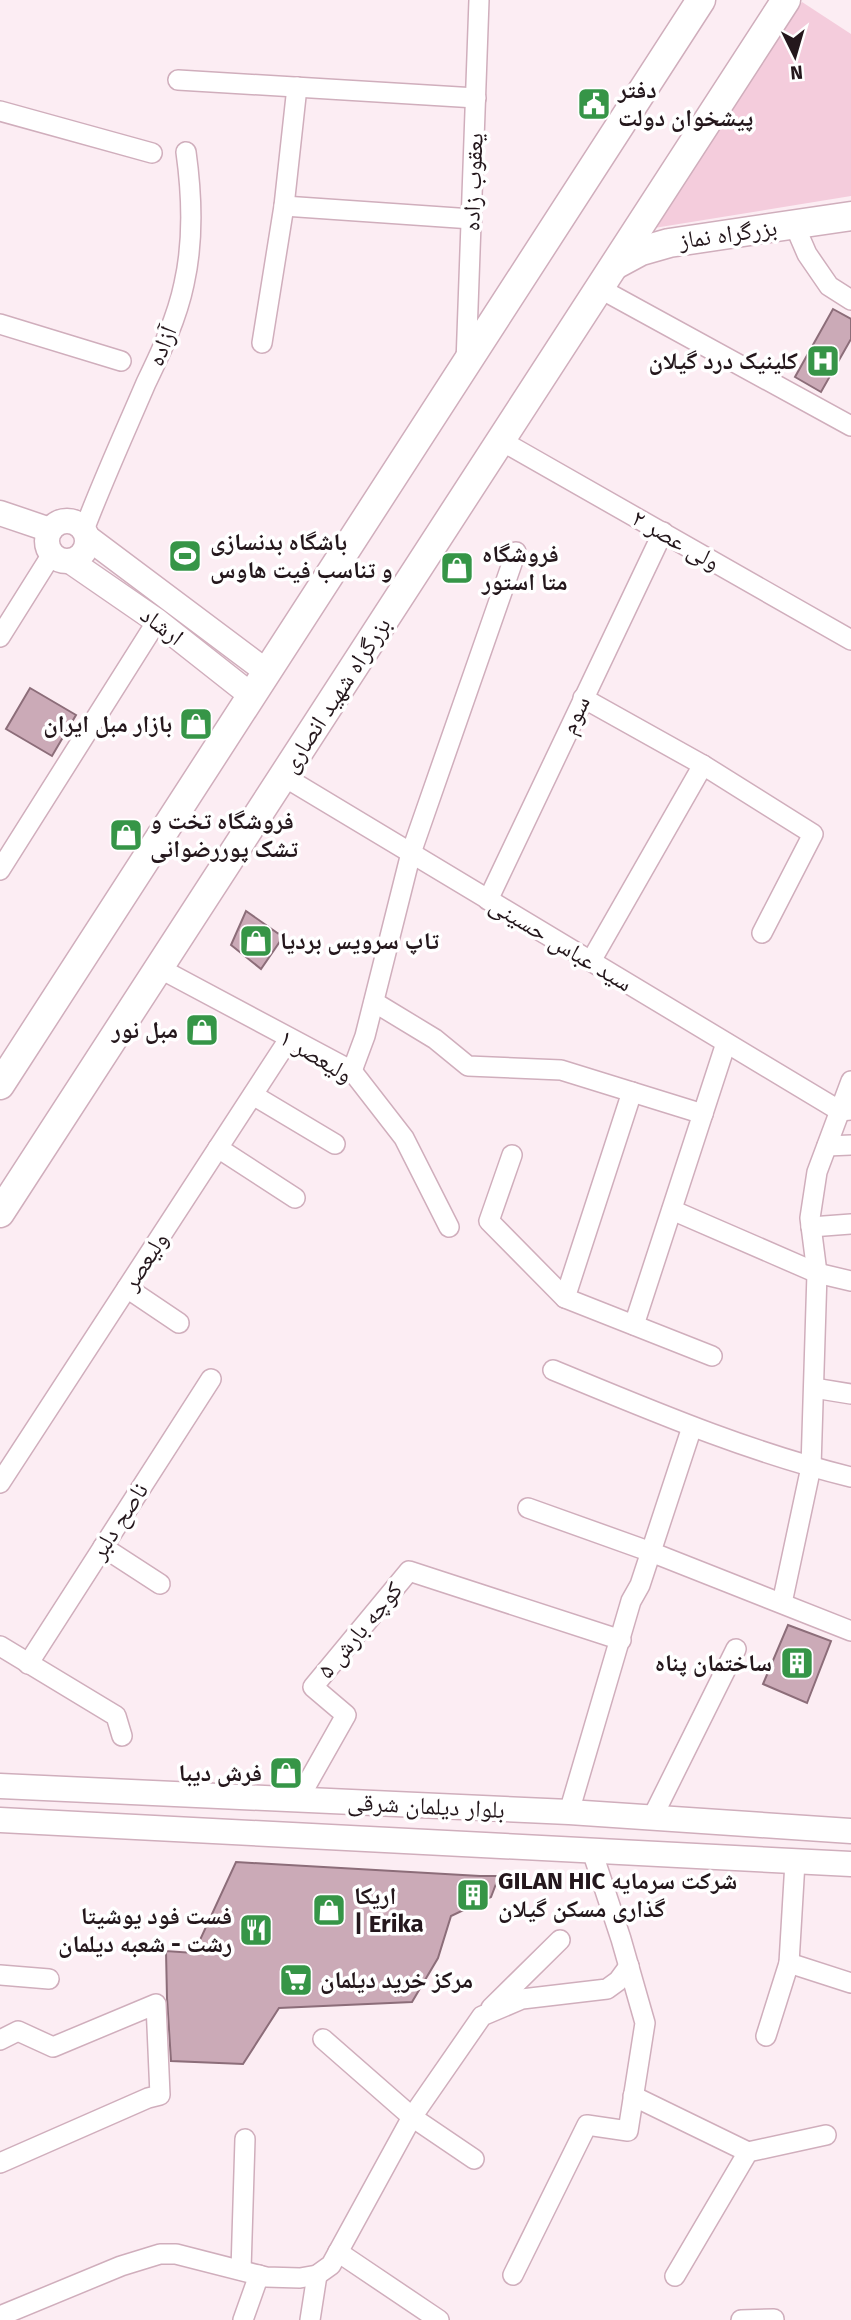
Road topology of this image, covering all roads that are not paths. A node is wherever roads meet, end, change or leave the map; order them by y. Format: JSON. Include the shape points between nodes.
{"nodes":[{"id":1,"x":480,"y":0,"type":"edge"},
{"id":2,"x":701,"y":0,"type":"edge"},
{"id":3,"x":786,"y":0,"type":"edge"},
{"id":4,"x":178,"y":80,"type":"dead end"},
{"id":5,"x":297,"y":87,"type":"junction"},
{"id":6,"x":476,"y":98,"type":"junction"},
{"id":7,"x":0,"y":111,"type":"edge"},
{"id":8,"x":186,"y":152,"type":"dead end"},
{"id":9,"x":152,"y":153,"type":"dead end"},
{"id":10,"x":284,"y":206,"type":"junction"},
{"id":11,"x":851,"y":216,"type":"edge"},
{"id":12,"x":472,"y":219,"type":"junction"},
{"id":13,"x":794,"y":225,"type":"junction"},
{"id":14,"x":605,"y":279,"type":"junction"},
{"id":15,"x":851,"y":300,"type":"edge"},
{"id":16,"x":0,"y":324,"type":"edge"},
{"id":17,"x":262,"y":343,"type":"dead end"},
{"id":18,"x":121,"y":360,"type":"dead end"},
{"id":19,"x":466,"y":363,"type":"junction"},
{"id":20,"x":851,"y":426,"type":"edge"},
{"id":21,"x":500,"y":440,"type":"junction"},
{"id":22,"x":0,"y":513,"type":"edge"},
{"id":23,"x":663,"y":532,"type":"junction"},
{"id":24,"x":85,"y":533,"type":"junction"},
{"id":25,"x":57,"y":549,"type":"junction"},
{"id":26,"x":516,"y":552,"type":"dead end"},
{"id":27,"x":157,"y":621,"type":"junction"},
{"id":28,"x":0,"y":637,"type":"edge"},
{"id":29,"x":851,"y":640,"type":"edge"},
{"id":30,"x":267,"y":672,"type":"junction"},
{"id":31,"x":251,"y":696,"type":"junction"},
{"id":32,"x":583,"y":698,"type":"junction"},
{"id":33,"x":703,"y":765,"type":"junction"},
{"id":34,"x":283,"y":776,"type":"junction"},
{"id":35,"x":411,"y":853,"type":"junction"},
{"id":36,"x":0,"y":870,"type":"edge"},
{"id":37,"x":488,"y":900,"type":"junction"},
{"id":38,"x":762,"y":933,"type":"dead end"},
{"id":39,"x":590,"y":961,"type":"junction"},
{"id":40,"x":159,"y":968,"type":"junction"},
{"id":41,"x":374,"y":1002,"type":"junction"},
{"id":42,"x":289,"y":1039,"type":"junction"},
{"id":43,"x":726,"y":1042,"type":"junction"},
{"id":44,"x":352,"y":1071,"type":"junction"},
{"id":45,"x":851,"y":1081,"type":"edge"},
{"id":46,"x":0,"y":1085,"type":"edge"},
{"id":47,"x":632,"y":1092,"type":"junction"},
{"id":48,"x":253,"y":1095,"type":"junction"},
{"id":49,"x":845,"y":1111,"type":"edge"},
{"id":50,"x":703,"y":1114,"type":"junction"},
{"id":51,"x":335,"y":1144,"type":"dead end"},
{"id":52,"x":851,"y":1145,"type":"edge"},
{"id":53,"x":827,"y":1146,"type":"junction"},
{"id":54,"x":218,"y":1148,"type":"junction"},
{"id":55,"x":512,"y":1155,"type":"dead end"},
{"id":56,"x":295,"y":1198,"type":"dead end"},
{"id":57,"x":2,"y":1210,"type":"edge"},
{"id":58,"x":672,"y":1210,"type":"junction"},
{"id":59,"x":851,"y":1224,"type":"edge"},
{"id":60,"x":449,"y":1227,"type":"dead end"},
{"id":61,"x":811,"y":1227,"type":"junction"},
{"id":62,"x":817,"y":1273,"type":"junction"},
{"id":63,"x":851,"y":1281,"type":"edge"},
{"id":64,"x":127,"y":1288,"type":"junction"},
{"id":65,"x":565,"y":1298,"type":"junction"},
{"id":66,"x":179,"y":1322,"type":"dead end"},
{"id":67,"x":634,"y":1325,"type":"junction"},
{"id":68,"x":712,"y":1356,"type":"dead end"},
{"id":69,"x":552,"y":1370,"type":"dead end"},
{"id":70,"x":211,"y":1378,"type":"dead end"},
{"id":71,"x":814,"y":1388,"type":"junction"},
{"id":72,"x":851,"y":1394,"type":"edge"},
{"id":73,"x":692,"y":1427,"type":"junction"},
{"id":74,"x":811,"y":1467,"type":"junction"},
{"id":75,"x":851,"y":1477,"type":"edge"},
{"id":76,"x":0,"y":1483,"type":"edge"},
{"id":77,"x":528,"y":1508,"type":"dead end"},
{"id":78,"x":103,"y":1547,"type":"junction"},
{"id":79,"x":651,"y":1552,"type":"junction"},
{"id":80,"x":160,"y":1584,"type":"dead end"},
{"id":81,"x":782,"y":1603,"type":"junction"},
{"id":82,"x":851,"y":1631,"type":"edge"},
{"id":83,"x":621,"y":1640,"type":"junction"},
{"id":84,"x":0,"y":1646,"type":"edge"},
{"id":85,"x":736,"y":1649,"type":"dead end"},
{"id":86,"x":28,"y":1664,"type":"junction"},
{"id":87,"x":122,"y":1736,"type":"dead end"},
{"id":88,"x":0,"y":1786,"type":"edge"},
{"id":89,"x":298,"y":1800,"type":"junction"},
{"id":90,"x":569,"y":1812,"type":"junction"},
{"id":91,"x":652,"y":1818,"type":"junction"},
{"id":92,"x":0,"y":1820,"type":"edge"},
{"id":93,"x":851,"y":1831,"type":"edge"},
{"id":94,"x":592,"y":1851,"type":"junction"},
{"id":95,"x":795,"y":1861,"type":"junction"},
{"id":96,"x":851,"y":1864,"type":"edge"},
{"id":97,"x":560,"y":1940,"type":"dead end"},
{"id":98,"x":789,"y":1963,"type":"junction"},
{"id":99,"x":629,"y":1966,"type":"junction"},
{"id":100,"x":0,"y":1975,"type":"edge"},
{"id":101,"x":49,"y":1979,"type":"dead end"},
{"id":102,"x":851,"y":1983,"type":"edge"},
{"id":103,"x":482,"y":2016,"type":"junction"},
{"id":104,"x":765,"y":2036,"type":"dead end"},
{"id":105,"x":323,"y":2039,"type":"dead end"},
{"id":106,"x":0,"y":2040,"type":"edge"},
{"id":107,"x":633,"y":2096,"type":"junction"},
{"id":108,"x":412,"y":2117,"type":"junction"},
{"id":109,"x":825,"y":2135,"type":"dead end"},
{"id":110,"x":245,"y":2139,"type":"dead end"},
{"id":111,"x":748,"y":2152,"type":"junction"},
{"id":112,"x":474,"y":2159,"type":"dead end"},
{"id":113,"x":0,"y":2163,"type":"edge"},
{"id":114,"x":338,"y":2252,"type":"junction"},
{"id":115,"x":250,"y":2273,"type":"junction"},
{"id":116,"x":317,"y":2275,"type":"junction"},
{"id":117,"x":513,"y":2275,"type":"dead end"},
{"id":118,"x":675,"y":2276,"type":"dead end"},
{"id":119,"x":13,"y":2315,"type":"edge"},
{"id":120,"x":774,"y":2319,"type":"edge"},
{"id":121,"x":243,"y":2320,"type":"edge"},
{"id":122,"x":310,"y":2320,"type":"edge"},
{"id":123,"x":439,"y":2320,"type":"edge"},
{"id":124,"x":741,"y":2320,"type":"edge"}],
"edges":[{"from":1,"to":6,"type":"street","name":"یعقوب زاده"},
{"from":2,"to":19,"type":"highway"},
{"from":3,"to":14,"type":"highway","name":"بزرگراه شهید انصاری"},
{"from":4,"to":5,"type":"street"},
{"from":5,"to":6,"type":"street"},
{"from":5,"to":10,"type":"street"},
{"from":6,"to":12,"type":"street","name":"یعقوب زاده"},
{"from":7,"to":9,"type":"street"},
{"from":8,"to":24,"type":"street","name":"آزاده","via":[[191,213],[184,285]]},
{"from":10,"to":12,"type":"street"},
{"from":10,"to":17,"type":"street"},
{"from":11,"to":13,"type":"highway","name":"بزرگراه نماز"},
{"from":12,"to":19,"type":"street","name":"یعقوب زاده"},
{"from":13,"to":14,"type":"highway","name":"بزرگراه نماز","via":[[664,244],[631,255]]},
{"from":13,"to":15,"type":"street","via":[[829,286]]},
{"from":14,"to":20,"type":"street"},
{"from":14,"to":21,"type":"highway","name":"بزرگراه شهید انصاری"},
{"from":16,"to":18,"type":"street"},
{"from":19,"to":30,"type":"highway"},
{"from":21,"to":23,"type":"street","name":"ولی عصر ۲"},
{"from":21,"to":34,"type":"highway","name":"بزرگراه شهید انصاری"},
{"from":22,"to":25,"type":"main road","name":"ارشاد"},
{"from":23,"to":29,"type":"street","name":"ولی عصر ۲"},
{"from":23,"to":32,"type":"street","name":"سوم"},
{"from":24,"to":25,"type":"main road","via":[[86,550],[76,559]]},
{"from":24,"to":25,"type":"main road","via":[[80,525],[67,521],[55,525]]},
{"from":24,"to":30,"type":"main road","name":"ارشاد"},
{"from":25,"to":27,"type":"main road","name":"ارشاد"},
{"from":25,"to":28,"type":"street"},
{"from":26,"to":35,"type":"street"},
{"from":27,"to":31,"type":"main road","name":"ارشاد"},
{"from":27,"to":36,"type":"street"},
{"from":30,"to":31,"type":"highway"},
{"from":31,"to":46,"type":"highway"},
{"from":32,"to":33,"type":"street"},
{"from":32,"to":37,"type":"street","name":"سوم"},
{"from":33,"to":38,"type":"street","via":[[813,834]]},
{"from":33,"to":39,"type":"street"},
{"from":34,"to":35,"type":"street","name":"سید عباس حسینی"},
{"from":34,"to":40,"type":"highway","name":"بزرگراه شهید انصاری"},
{"from":35,"to":37,"type":"street","name":"سید عباس حسینی"},
{"from":35,"to":41,"type":"street"},
{"from":37,"to":39,"type":"street","name":"سید عباس حسینی"},
{"from":39,"to":43,"type":"street","name":"سید عباس حسینی"},
{"from":40,"to":42,"type":"street","name":"ولیعصر ۱"},
{"from":40,"to":57,"type":"highway","name":"بزرگراه شهید انصاری"},
{"from":41,"to":44,"type":"street"},
{"from":41,"to":47,"type":"street","via":[[435,1039],[468,1066],[561,1070]]},
{"from":42,"to":44,"type":"street","name":"ولیعصر ۱"},
{"from":42,"to":48,"type":"street","name":"ولیعصر"},
{"from":43,"to":49,"type":"street","name":"سید عباس حسینی"},
{"from":43,"to":50,"type":"street"},
{"from":44,"to":60,"type":"street","name":"ولیعصر ۱","via":[[404,1138]]},
{"from":45,"to":49,"type":"street"},
{"from":47,"to":50,"type":"street"},
{"from":47,"to":65,"type":"street"},
{"from":48,"to":51,"type":"street"},
{"from":48,"to":54,"type":"street","name":"ولیعصر"},
{"from":49,"to":53,"type":"street"},
{"from":50,"to":58,"type":"street"},
{"from":52,"to":53,"type":"street"},
{"from":53,"to":61,"type":"street","via":[[817,1172]]},
{"from":54,"to":56,"type":"street"},
{"from":54,"to":64,"type":"street","name":"ولیعصر"},
{"from":55,"to":65,"type":"street","via":[[489,1221]]},
{"from":58,"to":62,"type":"street"},
{"from":58,"to":67,"type":"street"},
{"from":59,"to":61,"type":"street"},
{"from":61,"to":62,"type":"street"},
{"from":62,"to":63,"type":"street"},
{"from":62,"to":71,"type":"street"},
{"from":64,"to":66,"type":"street"},
{"from":64,"to":76,"type":"street","name":"ولیعصر"},
{"from":65,"to":67,"type":"street"},
{"from":67,"to":68,"type":"street"},
{"from":69,"to":73,"type":"street"},
{"from":70,"to":78,"type":"street","name":"ناصح دلبر"},
{"from":71,"to":72,"type":"street"},
{"from":71,"to":74,"type":"street"},
{"from":73,"to":74,"type":"street"},
{"from":73,"to":79,"type":"street"},
{"from":74,"to":75,"type":"street"},
{"from":74,"to":81,"type":"street"},
{"from":77,"to":79,"type":"street"},
{"from":78,"to":80,"type":"street"},
{"from":78,"to":86,"type":"street","name":"ناصح دلبر"},
{"from":79,"to":81,"type":"street"},
{"from":79,"to":83,"type":"street"},
{"from":81,"to":82,"type":"street"},
{"from":83,"to":89,"type":"street","name":"کوچه بارش ۵","via":[[409,1571],[313,1687],[346,1716]]},
{"from":83,"to":90,"type":"street"},
{"from":84,"to":86,"type":"street"},
{"from":85,"to":91,"type":"street"},
{"from":86,"to":87,"type":"street","via":[[116,1716]]},
{"from":88,"to":89,"type":"main road","name":"بلوار دیلمان شرقی"},
{"from":89,"to":90,"type":"main road","name":"بلوار دیلمان شرقی"},
{"from":90,"to":91,"type":"main road","name":"بلوار دیلمان شرقی"},
{"from":90,"to":94,"type":"main road"},
{"from":91,"to":93,"type":"main road","name":"بلوار دیلمان شرقی"},
{"from":92,"to":94,"type":"main road","name":"بلوار دیلمان شرقی"},
{"from":94,"to":95,"type":"main road","name":"بلوار دیلمان شرقی"},
{"from":94,"to":99,"type":"street"},
{"from":95,"to":96,"type":"main road","name":"بلوار دیلمان شرقی"},
{"from":95,"to":98,"type":"street"},
{"from":97,"to":103,"type":"street"},
{"from":98,"to":102,"type":"street"},
{"from":98,"to":104,"type":"street"},
{"from":99,"to":103,"type":"street","via":[[607,1989],[522,1999]]},
{"from":99,"to":107,"type":"street","via":[[645,2022]]},
{"from":100,"to":101,"type":"street"},
{"from":103,"to":108,"type":"street"},
{"from":105,"to":108,"type":"street"},
{"from":106,"to":113,"type":"street","via":[[18,2031],[53,2047],[156,2004],[160,2095]]},
{"from":107,"to":111,"type":"street"},
{"from":107,"to":117,"type":"street","via":[[628,2131],[587,2125]]},
{"from":108,"to":112,"type":"street"},
{"from":108,"to":114,"type":"street"},
{"from":109,"to":111,"type":"street"},
{"from":110,"to":115,"type":"street"},
{"from":111,"to":118,"type":"street"},
{"from":114,"to":116,"type":"street","via":[[331,2265]]},
{"from":114,"to":123,"type":"street"},
{"from":115,"to":116,"type":"street","via":[[300,2278]]},
{"from":115,"to":119,"type":"street","via":[[160,2253]]},
{"from":115,"to":121,"type":"street"},
{"from":116,"to":122,"type":"street"},
{"from":120,"to":124,"type":"street"}]}
